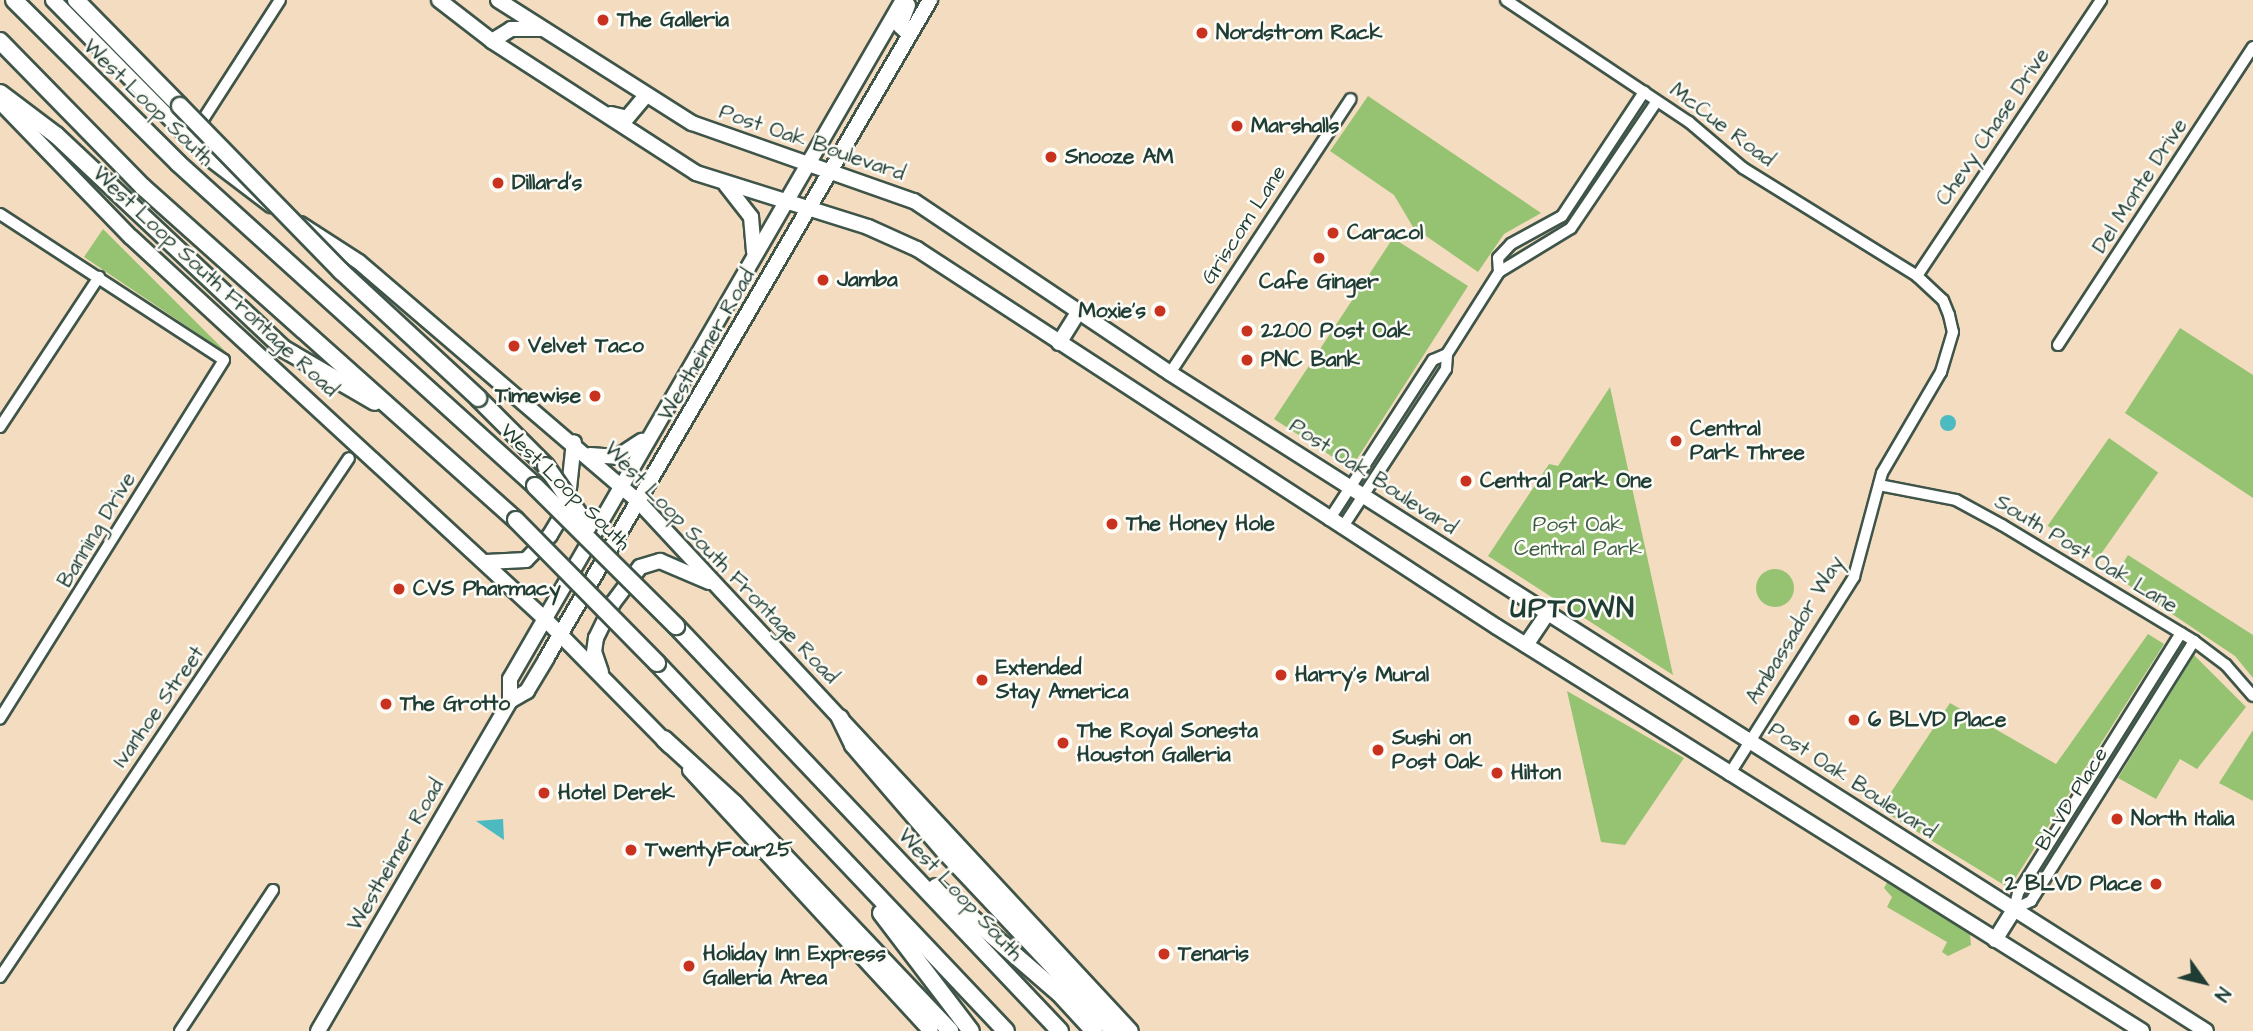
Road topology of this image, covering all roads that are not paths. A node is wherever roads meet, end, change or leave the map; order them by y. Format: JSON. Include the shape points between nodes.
{"nodes":[{"id":1,"x":14,"y":0,"type":"edge"},
{"id":2,"x":53,"y":0,"type":"edge"},
{"id":3,"x":76,"y":0,"type":"edge"},
{"id":4,"x":280,"y":0,"type":"edge"},
{"id":5,"x":439,"y":0,"type":"edge"},
{"id":6,"x":499,"y":0,"type":"edge"},
{"id":7,"x":903,"y":0,"type":"edge"},
{"id":8,"x":910,"y":0,"type":"edge"},
{"id":9,"x":930,"y":0,"type":"edge"},
{"id":10,"x":1506,"y":0,"type":"edge"},
{"id":11,"x":2101,"y":0,"type":"edge"},
{"id":12,"x":540,"y":29,"type":"junction"},
{"id":13,"x":910,"y":35,"type":"junction"},
{"id":14,"x":0,"y":41,"type":"edge"},
{"id":15,"x":492,"y":41,"type":"junction"},
{"id":16,"x":2253,"y":47,"type":"edge"},
{"id":17,"x":1644,"y":92,"type":"junction"},
{"id":18,"x":0,"y":93,"type":"edge"},
{"id":19,"x":646,"y":95,"type":"junction"},
{"id":20,"x":1351,"y":99,"type":"dead end"},
{"id":21,"x":1657,"y":101,"type":"junction"},
{"id":22,"x":0,"y":102,"type":"edge"},
{"id":23,"x":158,"y":107,"type":"junction"},
{"id":24,"x":603,"y":113,"type":"junction"},
{"id":25,"x":1617,"y":133,"type":"junction"},
{"id":26,"x":1630,"y":142,"type":"junction"},
{"id":27,"x":807,"y":162,"type":"junction"},
{"id":28,"x":832,"y":170,"type":"junction"},
{"id":29,"x":726,"y":185,"type":"junction"},
{"id":30,"x":785,"y":202,"type":"junction"},
{"id":31,"x":810,"y":209,"type":"junction"},
{"id":32,"x":0,"y":214,"type":"edge"},
{"id":33,"x":754,"y":253,"type":"junction"},
{"id":34,"x":1499,"y":272,"type":"junction"},
{"id":35,"x":1917,"y":276,"type":"junction"},
{"id":36,"x":99,"y":277,"type":"junction"},
{"id":37,"x":1078,"y":312,"type":"junction"},
{"id":38,"x":1059,"y":342,"type":"junction"},
{"id":39,"x":2058,"y":345,"type":"dead end"},
{"id":40,"x":1447,"y":354,"type":"junction"},
{"id":41,"x":1170,"y":373,"type":"junction"},
{"id":42,"x":405,"y":420,"type":"junction"},
{"id":43,"x":0,"y":427,"type":"edge"},
{"id":44,"x":646,"y":439,"type":"junction"},
{"id":45,"x":574,"y":442,"type":"junction"},
{"id":46,"x":588,"y":455,"type":"junction"},
{"id":47,"x":349,"y":458,"type":"dead end"},
{"id":48,"x":620,"y":484,"type":"junction"},
{"id":49,"x":1879,"y":485,"type":"junction"},
{"id":50,"x":1350,"y":486,"type":"junction"},
{"id":51,"x":1364,"y":495,"type":"junction"},
{"id":52,"x":639,"y":502,"type":"junction"},
{"id":53,"x":1336,"y":524,"type":"junction"},
{"id":54,"x":607,"y":555,"type":"junction"},
{"id":55,"x":486,"y":562,"type":"junction"},
{"id":56,"x":716,"y":585,"type":"junction"},
{"id":57,"x":1547,"y":614,"type":"junction"},
{"id":58,"x":544,"y":618,"type":"junction"},
{"id":59,"x":2181,"y":633,"type":"junction"},
{"id":60,"x":561,"y":635,"type":"junction"},
{"id":61,"x":2194,"y":641,"type":"junction"},
{"id":62,"x":1526,"y":645,"type":"junction"},
{"id":63,"x":604,"y":679,"type":"junction"},
{"id":64,"x":2253,"y":696,"type":"edge"},
{"id":65,"x":510,"y":701,"type":"junction"},
{"id":66,"x":840,"y":718,"type":"junction"},
{"id":67,"x":0,"y":719,"type":"edge"},
{"id":68,"x":664,"y":739,"type":"junction"},
{"id":69,"x":1751,"y":741,"type":"junction"},
{"id":70,"x":1729,"y":775,"type":"junction"},
{"id":71,"x":871,"y":830,"type":"junction"},
{"id":72,"x":853,"y":874,"type":"junction"},
{"id":73,"x":273,"y":890,"type":"dead end"},
{"id":74,"x":2014,"y":909,"type":"junction"},
{"id":75,"x":1994,"y":940,"type":"junction"},
{"id":76,"x":0,"y":978,"type":"edge"},
{"id":77,"x":949,"y":1030,"type":"edge"},
{"id":78,"x":180,"y":1031,"type":"edge"},
{"id":79,"x":318,"y":1031,"type":"edge"},
{"id":80,"x":931,"y":1031,"type":"edge"},
{"id":81,"x":971,"y":1031,"type":"edge"},
{"id":82,"x":1006,"y":1031,"type":"edge"},
{"id":83,"x":1060,"y":1031,"type":"edge"},
{"id":84,"x":1094,"y":1031,"type":"edge"},
{"id":85,"x":1114,"y":1031,"type":"edge"},
{"id":86,"x":1131,"y":1031,"type":"edge"},
{"id":87,"x":2142,"y":1031,"type":"edge"},
{"id":88,"x":2206,"y":1031,"type":"edge"}],
"edges":[{"from":1,"to":54,"type":"highway","name":"West Loop South","bridge":true,"via":[[178,163]]},
{"from":2,"to":23,"type":"main road","name":"West Loop South Frontage Road"},
{"from":3,"to":54,"type":"highway","bridge":true,"via":[[341,271],[546,466]]},
{"from":4,"to":23,"type":"street","via":[[204,118],[185,123]]},
{"from":5,"to":15,"type":"main road"},
{"from":6,"to":12,"type":"main road","name":"Post Oak Boulevard"},
{"from":7,"to":27,"type":"main road","name":"Westheimer Road"},
{"from":8,"to":13,"type":"main road","via":[[900,26]]},
{"from":9,"to":13,"type":"main road","name":"Westheimer Road"},
{"from":10,"to":17,"type":"street","name":"McCue Road"},
{"from":11,"to":35,"type":"street","name":"Chevy Chase Drive"},
{"from":12,"to":15,"type":"main road","via":[[511,29]]},
{"from":12,"to":19,"type":"main road","name":"Post Oak Boulevard"},
{"from":13,"to":28,"type":"main road","name":"Westheimer Road"},
{"from":14,"to":42,"type":"highway","via":[[143,187]]},
{"from":15,"to":24,"type":"main road"},
{"from":16,"to":39,"type":"street","name":"Del Monte Drive"},
{"from":17,"to":21,"type":"street","name":"McCue Road"},
{"from":17,"to":25,"type":"street"},
{"from":18,"to":42,"type":"highway","via":[[57,135],[284,349]]},
{"from":19,"to":24,"type":"main road","via":[[627,118]]},
{"from":19,"to":27,"type":"main road","name":"Post Oak Boulevard","via":[[710,131]]},
{"from":20,"to":41,"type":"street","name":"Griscom Lane"},
{"from":21,"to":26,"type":"street"},
{"from":21,"to":35,"type":"street","name":"McCue Road","via":[[1743,168]]},
{"from":22,"to":55,"type":"main road","name":"West Loop South Frontage Road","via":[[131,237]]},
{"from":23,"to":45,"type":"main road","name":"West Loop South Frontage Road","via":[[237,181],[359,262]]},
{"from":24,"to":29,"type":"main road","via":[[686,167]]},
{"from":25,"to":26,"type":"street"},
{"from":25,"to":34,"type":"street","via":[[1562,216],[1511,244],[1498,258]]},
{"from":26,"to":34,"type":"street","via":[[1571,228]]},
{"from":27,"to":28,"type":"main road","name":"Post Oak Boulevard"},
{"from":27,"to":30,"type":"main road","name":"Westheimer Road"},
{"from":28,"to":31,"type":"main road","name":"Westheimer Road"},
{"from":28,"to":37,"type":"main road","name":"Post Oak Boulevard","via":[[914,201]]},
{"from":29,"to":30,"type":"main road"},
{"from":29,"to":33,"type":"main road","via":[[751,217]]},
{"from":30,"to":31,"type":"main road"},
{"from":30,"to":33,"type":"main road","name":"Westheimer Road"},
{"from":31,"to":38,"type":"main road","via":[[918,249]]},
{"from":31,"to":52,"type":"main road","name":"Westheimer Road"},
{"from":32,"to":36,"type":"street"},
{"from":33,"to":44,"type":"main road","name":"Westheimer Road"},
{"from":34,"to":40,"type":"street"},
{"from":35,"to":49,"type":"street","name":"Ambassador Way","via":[[1943,300],[1953,332],[1941,372],[1908,422]]},
{"from":36,"to":43,"type":"street"},
{"from":36,"to":67,"type":"street","name":"Banning Drive","via":[[224,360]]},
{"from":37,"to":38,"type":"main road"},
{"from":37,"to":41,"type":"main road","name":"Post Oak Boulevard"},
{"from":38,"to":53,"type":"main road"},
{"from":40,"to":50,"type":"street","via":[[1433,360]]},
{"from":40,"to":51,"type":"street","via":[[1446,369]]},
{"from":41,"to":50,"type":"main road","name":"Post Oak Boulevard"},
{"from":42,"to":72,"type":"highway","bridge":true,"via":[[516,520],[657,663]]},
{"from":44,"to":46,"type":"main road","via":[[617,457]]},
{"from":44,"to":48,"type":"main road","name":"Westheimer Road"},
{"from":45,"to":46,"type":"main road","name":"West Loop South Frontage Road"},
{"from":45,"to":55,"type":"main road","via":[[567,507],[550,535],[526,560]]},
{"from":46,"to":48,"type":"main road","name":"West Loop South Frontage Road"},
{"from":47,"to":76,"type":"street","name":"Ivanhoe Street"},
{"from":48,"to":52,"type":"main road","name":"West Loop South Frontage Road"},
{"from":48,"to":58,"type":"main road","name":"Westheimer Road"},
{"from":49,"to":59,"type":"street","name":"South Post Oak Lane","via":[[1956,500]]},
{"from":49,"to":69,"type":"street","name":"Ambassador Way","via":[[1854,577]]},
{"from":50,"to":51,"type":"main road","name":"Post Oak Boulevard"},
{"from":50,"to":53,"type":"street"},
{"from":51,"to":53,"type":"street"},
{"from":51,"to":57,"type":"main road","name":"Post Oak Boulevard"},
{"from":52,"to":56,"type":"main road","name":"West Loop South Frontage Road"},
{"from":52,"to":60,"type":"main road","name":"Westheimer Road"},
{"from":53,"to":62,"type":"main road"},
{"from":54,"to":71,"type":"highway","name":"West Loop South","bridge":true},
{"from":55,"to":58,"type":"main road","name":"West Loop South Frontage Road"},
{"from":56,"to":63,"type":"main road","via":[[660,561],[640,567],[613,603],[596,638],[596,660]]},
{"from":56,"to":66,"type":"main road","name":"West Loop South Frontage Road"},
{"from":57,"to":62,"type":"main road"},
{"from":57,"to":69,"type":"main road","name":"Post Oak Boulevard"},
{"from":58,"to":60,"type":"main road","name":"West Loop South Frontage Road"},
{"from":58,"to":65,"type":"main road","name":"Westheimer Road","via":[[510,679]]},
{"from":59,"to":61,"type":"street","name":"South Post Oak Lane"},
{"from":59,"to":74,"type":"street","name":"BLVD Place","via":[[2016,895]]},
{"from":60,"to":63,"type":"main road","name":"West Loop South Frontage Road"},
{"from":60,"to":65,"type":"main road","name":"Westheimer Road","via":[[527,691]]},
{"from":61,"to":64,"type":"street","name":"South Post Oak Lane","via":[[2226,665]]},
{"from":61,"to":74,"type":"street","name":"BLVD Place","via":[[2029,904]]},
{"from":62,"to":70,"type":"main road"},
{"from":63,"to":68,"type":"main road","name":"West Loop South Frontage Road"},
{"from":65,"to":79,"type":"main road","name":"Westheimer Road"},
{"from":66,"to":85,"type":"highway","via":[[853,745],[946,853]]},
{"from":66,"to":86,"type":"main road","name":"West Loop South Frontage Road"},
{"from":68,"to":77,"type":"highway","via":[[734,803]]},
{"from":68,"to":80,"type":"main road","name":"West Loop South Frontage Road","via":[[739,828]]},
{"from":69,"to":70,"type":"street","name":"Ambassador Way"},
{"from":69,"to":74,"type":"main road","name":"Post Oak Boulevard"},
{"from":70,"to":75,"type":"main road"},
{"from":71,"to":83,"type":"highway","name":"West Loop South"},
{"from":71,"to":84,"type":"highway","via":[[1059,993]]},
{"from":72,"to":81,"type":"highway"},
{"from":72,"to":82,"type":"highway"},
{"from":73,"to":78,"type":"street"},
{"from":74,"to":75,"type":"main road"},
{"from":74,"to":88,"type":"main road","name":"Post Oak Boulevard"},
{"from":75,"to":87,"type":"main road"}]}
